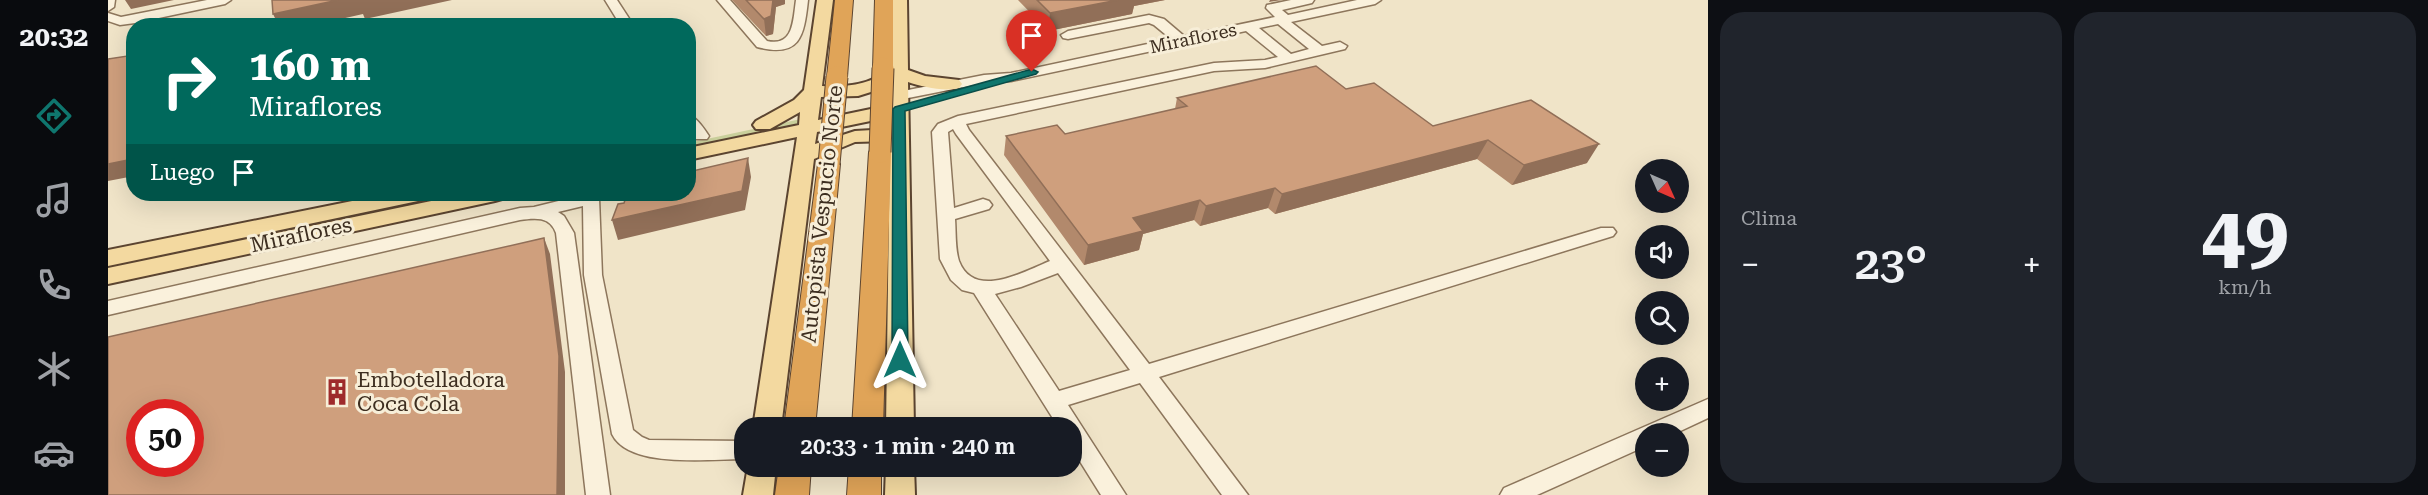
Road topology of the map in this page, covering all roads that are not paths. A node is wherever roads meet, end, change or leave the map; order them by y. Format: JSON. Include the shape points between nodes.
{"nodes":[{"id":1,"x":110,"y":0,"type":"edge"},
{"id":2,"x":225,"y":0,"type":"edge"},
{"id":3,"x":611,"y":0,"type":"edge"},
{"id":4,"x":723,"y":0,"type":"edge"},
{"id":5,"x":802,"y":0,"type":"edge"},
{"id":6,"x":825,"y":0,"type":"edge"},
{"id":7,"x":844,"y":0,"type":"edge"},
{"id":8,"x":884,"y":0,"type":"edge"},
{"id":9,"x":899,"y":0,"type":"edge"},
{"id":10,"x":1308,"y":0,"type":"edge"},
{"id":11,"x":1376,"y":0,"type":"edge"},
{"id":12,"x":108,"y":7,"type":"edge"},
{"id":13,"x":108,"y":17,"type":"edge"},
{"id":14,"x":140,"y":18,"type":"edge"},
{"id":15,"x":623,"y":18,"type":"edge"},
{"id":16,"x":126,"y":20,"type":"edge"},
{"id":17,"x":1283,"y":20,"type":"junction"},
{"id":18,"x":1249,"y":27,"type":"junction"},
{"id":19,"x":1068,"y":35,"type":"dead end"},
{"id":20,"x":1182,"y":41,"type":"junction"},
{"id":21,"x":1340,"y":46,"type":"dead end"},
{"id":22,"x":1319,"y":51,"type":"junction"},
{"id":23,"x":1288,"y":58,"type":"junction"},
{"id":24,"x":890,"y":70,"type":"junction"},
{"id":25,"x":1011,"y":77,"type":"junction"},
{"id":26,"x":953,"y":84,"type":"junction"},
{"id":27,"x":813,"y":91,"type":"junction"},
{"id":28,"x":898,"y":102,"type":"junction"},
{"id":29,"x":958,"y":121,"type":"junction"},
{"id":30,"x":810,"y":122,"type":"junction"},
{"id":31,"x":759,"y":133,"type":"junction"},
{"id":32,"x":696,"y":137,"type":"edge"},
{"id":33,"x":890,"y":145,"type":"junction"},
{"id":34,"x":696,"y":152,"type":"edge"},
{"id":35,"x":817,"y":163,"type":"junction"},
{"id":36,"x":384,"y":201,"type":"edge"},
{"id":37,"x":462,"y":201,"type":"edge"},
{"id":38,"x":579,"y":201,"type":"edge"},
{"id":39,"x":591,"y":201,"type":"edge"},
{"id":40,"x":983,"y":206,"type":"dead end"},
{"id":41,"x":536,"y":212,"type":"junction"},
{"id":42,"x":946,"y":216,"type":"junction"},
{"id":43,"x":1607,"y":232,"type":"dead end"},
{"id":44,"x":108,"y":258,"type":"edge"},
{"id":45,"x":1061,"y":264,"type":"junction"},
{"id":46,"x":108,"y":276,"type":"edge"},
{"id":47,"x":982,"y":290,"type":"junction"},
{"id":48,"x":108,"y":308,"type":"edge"},
{"id":49,"x":1144,"y":373,"type":"junction"},
{"id":50,"x":1054,"y":401,"type":"junction"},
{"id":51,"x":1708,"y":408,"type":"edge"},
{"id":52,"x":769,"y":417,"type":"edge"},
{"id":53,"x":800,"y":417,"type":"edge"},
{"id":54,"x":868,"y":417,"type":"edge"},
{"id":55,"x":900,"y":417,"type":"edge"},
{"id":56,"x":1064,"y":417,"type":"edge"},
{"id":57,"x":1675,"y":423,"type":"edge"},
{"id":58,"x":1635,"y":441,"type":"edge"},
{"id":59,"x":1082,"y":445,"type":"edge"},
{"id":60,"x":734,"y":450,"type":"edge"},
{"id":61,"x":760,"y":477,"type":"edge"},
{"id":62,"x":794,"y":477,"type":"edge"},
{"id":63,"x":865,"y":477,"type":"edge"},
{"id":64,"x":900,"y":477,"type":"edge"},
{"id":65,"x":598,"y":495,"type":"edge"},
{"id":66,"x":758,"y":495,"type":"edge"},
{"id":67,"x":792,"y":495,"type":"edge"},
{"id":68,"x":864,"y":495,"type":"edge"},
{"id":69,"x":900,"y":495,"type":"edge"},
{"id":70,"x":1114,"y":495,"type":"edge"},
{"id":71,"x":1236,"y":495,"type":"edge"},
{"id":72,"x":1512,"y":495,"type":"edge"}],
"edges":[{"from":1,"to":12,"type":"street"},
{"from":2,"to":14,"type":"street"},
{"from":3,"to":15,"type":"street"},
{"from":4,"to":5,"type":"street","via":[[762,44],[770,47],[789,44],[796,38]]},
{"from":6,"to":27,"type":"main road"},
{"from":7,"to":35,"type":"highway","name":"Autopista Vespucio Norte","bridge":true,"via":[[837,77]]},
{"from":8,"to":24,"type":"highway"},
{"from":9,"to":24,"type":"main road"},
{"from":10,"to":17,"type":"street","via":[[1272,8]]},
{"from":11,"to":17,"type":"street","name":"Miraflores"},
{"from":13,"to":16,"type":"street"},
{"from":17,"to":18,"type":"street","name":"Miraflores"},
{"from":17,"to":22,"type":"street"},
{"from":18,"to":20,"type":"street","name":"Miraflores"},
{"from":18,"to":23,"type":"street"},
{"from":19,"to":20,"type":"street","via":[[1149,19],[1159,22]]},
{"from":20,"to":25,"type":"street","name":"Miraflores"},
{"from":21,"to":22,"type":"street"},
{"from":22,"to":23,"type":"street"},
{"from":23,"to":29,"type":"street","via":[[1255,66],[1214,67]]},
{"from":24,"to":26,"type":"main road","via":[[922,81]]},
{"from":24,"to":27,"type":"main road","via":[[888,80],[874,85],[846,92]]},
{"from":24,"to":28,"type":"main road"},
{"from":24,"to":33,"type":"highway","bridge":true},
{"from":25,"to":26,"type":"street","name":"Miraflores"},
{"from":25,"to":28,"type":"street","name":"Miraflores","via":[[986,86]]},
{"from":26,"to":28,"type":"street","name":"Miraflores"},
{"from":27,"to":30,"type":"main road"},
{"from":27,"to":31,"type":"main road"},
{"from":28,"to":30,"type":"main road","name":"Miraflores"},
{"from":28,"to":33,"type":"main road"},
{"from":29,"to":42,"type":"street","via":[[940,132]]},
{"from":29,"to":45,"type":"street","via":[[961,131]]},
{"from":30,"to":31,"type":"main road","name":"Miraflores"},
{"from":30,"to":35,"type":"main road"},
{"from":31,"to":32,"type":"main road","name":"Miraflores"},
{"from":31,"to":34,"type":"main road","name":"Miraflores"},
{"from":31,"to":35,"type":"main road"},
{"from":33,"to":35,"type":"main road","via":[[874,135],[838,142],[818,150]]},
{"from":33,"to":54,"type":"highway"},
{"from":33,"to":55,"type":"main road"},
{"from":35,"to":52,"type":"main road"},
{"from":35,"to":53,"type":"highway","name":"Autopista Vespucio Norte"},
{"from":36,"to":44,"type":"main road","name":"Miraflores"},
{"from":37,"to":46,"type":"main road","name":"Miraflores"},
{"from":38,"to":41,"type":"street"},
{"from":39,"to":60,"type":"street","via":[[593,275],[623,434],[634,444],[649,449]]},
{"from":40,"to":42,"type":"street"},
{"from":41,"to":48,"type":"street"},
{"from":41,"to":65,"type":"street","via":[[551,214],[565,233]]},
{"from":42,"to":47,"type":"street","via":[[952,267],[960,278]]},
{"from":43,"to":49,"type":"street"},
{"from":45,"to":47,"type":"street"},
{"from":45,"to":49,"type":"street"},
{"from":47,"to":50,"type":"street"},
{"from":49,"to":50,"type":"street"},
{"from":49,"to":71,"type":"street"},
{"from":50,"to":56,"type":"street"},
{"from":51,"to":57,"type":"street"},
{"from":58,"to":72,"type":"street"},
{"from":59,"to":70,"type":"street"},
{"from":61,"to":66,"type":"main road"},
{"from":62,"to":67,"type":"highway"},
{"from":63,"to":68,"type":"highway"},
{"from":64,"to":69,"type":"main road"}]}
